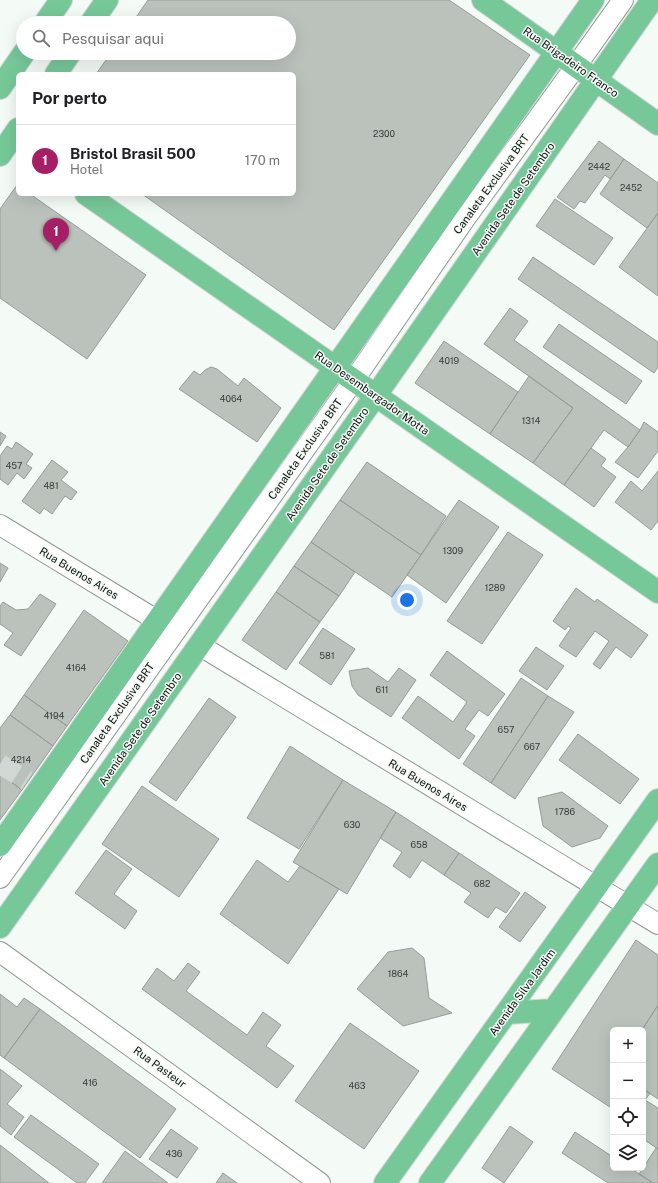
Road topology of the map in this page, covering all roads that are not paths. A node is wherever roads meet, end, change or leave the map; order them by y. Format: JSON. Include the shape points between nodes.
{"nodes":[{"id":1,"x":61,"y":0,"type":"edge"},
{"id":2,"x":107,"y":0,"type":"edge"},
{"id":3,"x":483,"y":0,"type":"edge"},
{"id":4,"x":593,"y":0,"type":"edge"},
{"id":5,"x":623,"y":0,"type":"edge"},
{"id":6,"x":652,"y":0,"type":"edge"},
{"id":7,"x":50,"y":16,"type":"edge"},
{"id":8,"x":96,"y":16,"type":"edge"},
{"id":9,"x":557,"y":53,"type":"junction"},
{"id":10,"x":19,"y":60,"type":"edge"},
{"id":11,"x":65,"y":60,"type":"edge"},
{"id":12,"x":576,"y":66,"type":"junction"},
{"id":13,"x":57,"y":72,"type":"edge"},
{"id":14,"x":596,"y":80,"type":"junction"},
{"id":15,"x":0,"y":88,"type":"edge"},
{"id":16,"x":658,"y":124,"type":"edge"},
{"id":17,"x":89,"y":196,"type":"edge"},
{"id":18,"x":335,"y":367,"type":"junction"},
{"id":19,"x":354,"y":380,"type":"junction"},
{"id":20,"x":376,"y":395,"type":"junction"},
{"id":21,"x":0,"y":525,"type":"edge"},
{"id":22,"x":658,"y":592,"type":"edge"},
{"id":23,"x":158,"y":621,"type":"junction"},
{"id":24,"x":199,"y":645,"type":"junction"},
{"id":25,"x":658,"y":800,"type":"edge"},
{"id":26,"x":0,"y":845,"type":"edge"},
{"id":27,"x":658,"y":864,"type":"edge"},
{"id":28,"x":0,"y":878,"type":"edge"},
{"id":29,"x":597,"y":887,"type":"junction"},
{"id":30,"x":628,"y":906,"type":"junction"},
{"id":31,"x":658,"y":924,"type":"edge"},
{"id":32,"x":0,"y":927,"type":"edge"},
{"id":33,"x":0,"y":952,"type":"edge"},
{"id":34,"x":553,"y":1010,"type":"junction"},
{"id":35,"x":506,"y":1013,"type":"junction"},
{"id":36,"x":320,"y":1183,"type":"edge"},
{"id":37,"x":385,"y":1183,"type":"edge"},
{"id":38,"x":430,"y":1183,"type":"edge"}],
"edges":[{"from":1,"to":7,"type":"main road"},
{"from":2,"to":8,"type":"main road"},
{"from":3,"to":9,"type":"main road","name":"Rua Brigadeiro Franco"},
{"from":4,"to":9,"type":"main road"},
{"from":5,"to":12,"type":"street","name":"Canaleta Exclusiva BRT"},
{"from":6,"to":14,"type":"main road","name":"Avenida Sete de Setembro"},
{"from":9,"to":12,"type":"main road","name":"Rua Brigadeiro Franco"},
{"from":9,"to":18,"type":"main road"},
{"from":10,"to":15,"type":"main road"},
{"from":11,"to":13,"type":"main road"},
{"from":12,"to":14,"type":"main road","name":"Rua Brigadeiro Franco"},
{"from":12,"to":19,"type":"street","name":"Canaleta Exclusiva BRT","via":[[464,220]]},
{"from":14,"to":16,"type":"main road","name":"Rua Brigadeiro Franco"},
{"from":14,"to":20,"type":"main road","name":"Avenida Sete de Setembro"},
{"from":17,"to":18,"type":"main road","name":"Rua Desembargador Motta"},
{"from":18,"to":19,"type":"main road","name":"Rua Desembargador Motta"},
{"from":18,"to":23,"type":"main road"},
{"from":19,"to":20,"type":"main road","name":"Rua Desembargador Motta"},
{"from":19,"to":28,"type":"street","name":"Canaleta Exclusiva BRT"},
{"from":20,"to":22,"type":"main road","name":"Rua Desembargador Motta"},
{"from":20,"to":24,"type":"main road","name":"Avenida Sete de Setembro"},
{"from":21,"to":23,"type":"street","name":"Rua Buenos Aires"},
{"from":23,"to":26,"type":"main road","via":[[33,786]]},
{"from":24,"to":29,"type":"street","name":"Rua Buenos Aires"},
{"from":24,"to":32,"type":"main road","name":"Avenida Sete de Setembro"},
{"from":25,"to":29,"type":"main road","name":"Avenida Silva Jardim"},
{"from":27,"to":30,"type":"main road"},
{"from":29,"to":30,"type":"street","name":"Rua Buenos Aires"},
{"from":29,"to":35,"type":"main road","name":"Avenida Silva Jardim"},
{"from":30,"to":31,"type":"street","name":"Rua Buenos Aires"},
{"from":30,"to":34,"type":"main road"},
{"from":33,"to":36,"type":"street","name":"Rua Pasteur"},
{"from":34,"to":35,"type":"main road"},
{"from":34,"to":38,"type":"main road"},
{"from":35,"to":37,"type":"main road","name":"Avenida Silva Jardim"}]}
